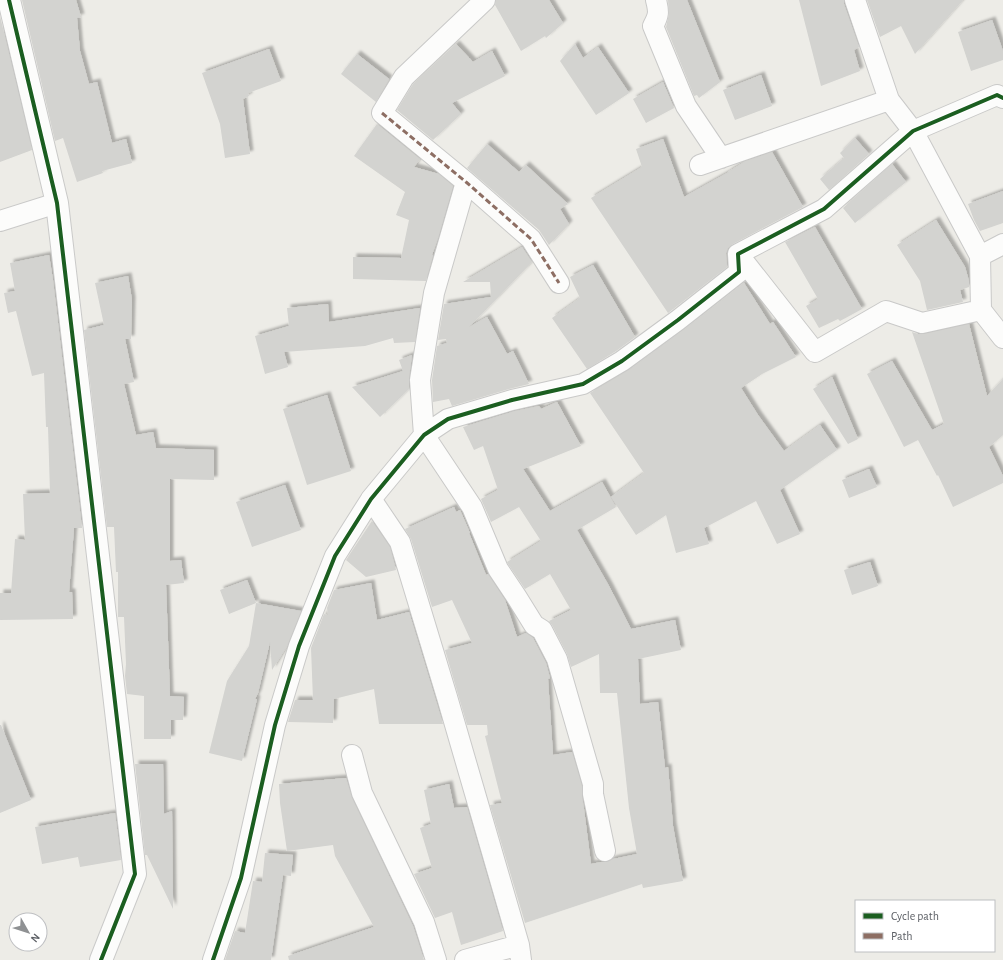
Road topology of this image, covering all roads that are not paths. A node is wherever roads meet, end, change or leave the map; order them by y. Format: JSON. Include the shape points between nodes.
{"nodes":[{"id":1,"x":9,"y":0,"type":"edge"},
{"id":2,"x":485,"y":0,"type":"edge"},
{"id":3,"x":656,"y":0,"type":"edge"},
{"id":4,"x":855,"y":0,"type":"edge"},
{"id":5,"x":1003,"y":98,"type":"edge"},
{"id":6,"x":889,"y":100,"type":"junction"},
{"id":7,"x":913,"y":131,"type":"junction"},
{"id":8,"x":721,"y":158,"type":"junction"},
{"id":9,"x":700,"y":165,"type":"dead end"},
{"id":10,"x":466,"y":182,"type":"junction"},
{"id":11,"x":57,"y":203,"type":"junction"},
{"id":12,"x":0,"y":221,"type":"edge"},
{"id":13,"x":1003,"y":244,"type":"edge"},
{"id":14,"x":738,"y":254,"type":"junction"},
{"id":15,"x":980,"y":256,"type":"junction"},
{"id":16,"x":559,"y":283,"type":"dead end"},
{"id":17,"x":981,"y":310,"type":"junction"},
{"id":18,"x":1003,"y":338,"type":"edge"},
{"id":19,"x":424,"y":435,"type":"junction"},
{"id":20,"x":371,"y":499,"type":"junction"},
{"id":21,"x":352,"y":755,"type":"dead end"},
{"id":22,"x":606,"y":851,"type":"dead end"},
{"id":23,"x":520,"y":952,"type":"edge"},
{"id":24,"x":101,"y":960,"type":"edge"},
{"id":25,"x":213,"y":960,"type":"edge"},
{"id":26,"x":436,"y":960,"type":"edge"},
{"id":27,"x":465,"y":960,"type":"edge"}],
"edges":[{"from":1,"to":11,"type":"street"},
{"from":2,"to":10,"type":"street","via":[[404,77],[382,113]]},
{"from":3,"to":8,"type":"street","via":[[659,9],[653,26],[683,99]]},
{"from":4,"to":6,"type":"street"},
{"from":5,"to":7,"type":"street","via":[[998,95]]},
{"from":6,"to":7,"type":"street"},
{"from":6,"to":8,"type":"street"},
{"from":7,"to":14,"type":"street","via":[[824,209]]},
{"from":7,"to":15,"type":"street"},
{"from":8,"to":9,"type":"street"},
{"from":10,"to":16,"type":"street","via":[[531,238]]},
{"from":10,"to":19,"type":"street","via":[[434,293],[420,380]]},
{"from":11,"to":12,"type":"street"},
{"from":11,"to":24,"type":"street","via":[[135,874]]},
{"from":13,"to":15,"type":"street"},
{"from":14,"to":17,"type":"street","via":[[815,352],[886,311],[922,323]]},
{"from":14,"to":19,"type":"street","via":[[739,272],[622,361],[583,384],[512,400],[448,419]]},
{"from":15,"to":17,"type":"street"},
{"from":17,"to":18,"type":"street"},
{"from":19,"to":20,"type":"street"},
{"from":19,"to":22,"type":"street","via":[[472,507],[498,569],[534,625],[542,630],[557,659],[593,784]]},
{"from":20,"to":23,"type":"street","via":[[400,542]]},
{"from":20,"to":25,"type":"street","via":[[335,556],[299,646],[275,725],[241,878]]},
{"from":21,"to":26,"type":"street","via":[[362,793],[424,922]]},
{"from":23,"to":27,"type":"street"}]}
